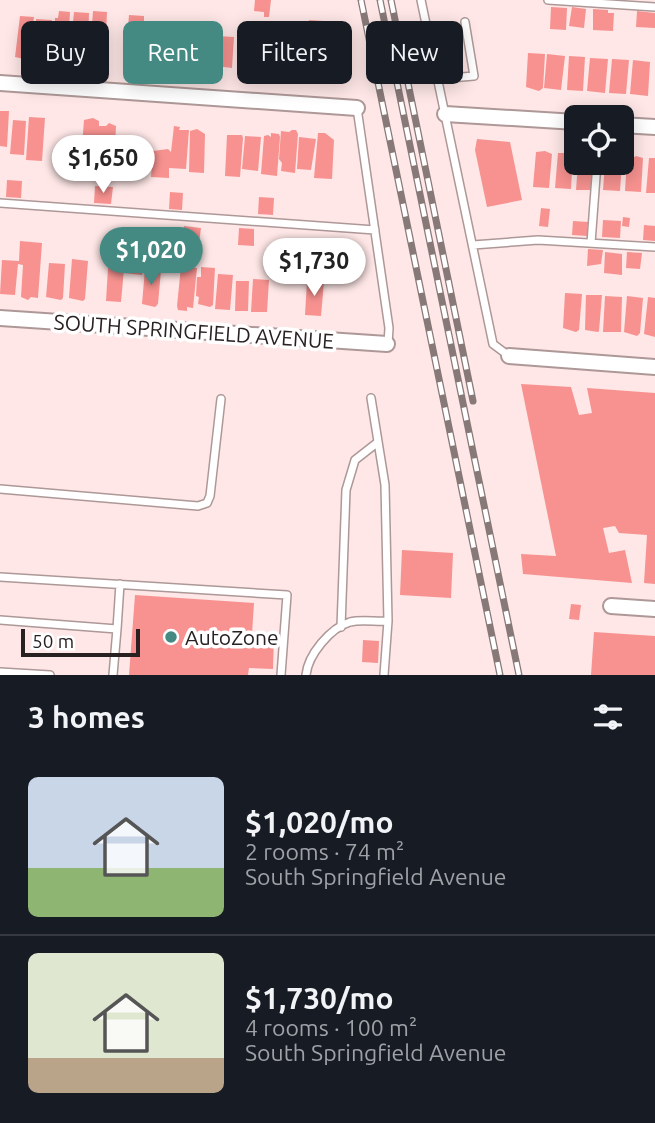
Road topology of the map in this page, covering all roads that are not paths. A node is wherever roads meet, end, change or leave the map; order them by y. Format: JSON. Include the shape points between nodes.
{"nodes":[{"id":1,"x":421,"y":0,"type":"edge"},
{"id":2,"x":548,"y":0,"type":"edge"},
{"id":3,"x":655,"y":7,"type":"edge"},
{"id":4,"x":426,"y":21,"type":"edge"},
{"id":5,"x":465,"y":22,"type":"dead end"},
{"id":6,"x":463,"y":77,"type":"edge"},
{"id":7,"x":0,"y":83,"type":"edge"},
{"id":8,"x":439,"y":84,"type":"edge"},
{"id":9,"x":358,"y":108,"type":"joint"},
{"id":10,"x":445,"y":114,"type":"junction"},
{"id":11,"x":564,"y":121,"type":"edge"},
{"id":12,"x":634,"y":126,"type":"edge"},
{"id":13,"x":655,"y":127,"type":"edge"},
{"id":14,"x":596,"y":175,"type":"edge"},
{"id":15,"x":0,"y":203,"type":"edge"},
{"id":16,"x":375,"y":230,"type":"junction"},
{"id":17,"x":591,"y":243,"type":"junction"},
{"id":18,"x":472,"y":245,"type":"junction"},
{"id":19,"x":655,"y":247,"type":"edge"},
{"id":20,"x":0,"y":318,"type":"edge"},
{"id":21,"x":387,"y":344,"type":"joint"},
{"id":22,"x":509,"y":356,"type":"joint"},
{"id":23,"x":655,"y":366,"type":"edge"},
{"id":24,"x":371,"y":398,"type":"dead end"},
{"id":25,"x":220,"y":400,"type":"dead end"},
{"id":26,"x":378,"y":442,"type":"junction"},
{"id":27,"x":0,"y":489,"type":"edge"},
{"id":28,"x":0,"y":577,"type":"edge"},
{"id":29,"x":120,"y":584,"type":"junction"},
{"id":30,"x":611,"y":606,"type":"dead end"},
{"id":31,"x":655,"y":609,"type":"edge"},
{"id":32,"x":0,"y":620,"type":"edge"},
{"id":33,"x":388,"y":621,"type":"junction"},
{"id":34,"x":341,"y":627,"type":"junction"},
{"id":35,"x":117,"y":629,"type":"junction"},
{"id":36,"x":0,"y":672,"type":"edge"},
{"id":37,"x":50,"y":675,"type":"edge"},
{"id":38,"x":113,"y":675,"type":"edge"},
{"id":39,"x":281,"y":675,"type":"edge"},
{"id":40,"x":306,"y":675,"type":"edge"},
{"id":41,"x":384,"y":675,"type":"edge"}],
"edges":[{"from":1,"to":4,"type":"lane"},
{"from":2,"to":3,"type":"lane"},
{"from":5,"to":6,"type":"lane","via":[[474,76]]},
{"from":7,"to":9,"type":"street"},
{"from":8,"to":10,"type":"lane"},
{"from":9,"to":16,"type":"lane"},
{"from":10,"to":11,"type":"street"},
{"from":10,"to":18,"type":"lane"},
{"from":12,"to":13,"type":"street"},
{"from":14,"to":17,"type":"lane"},
{"from":15,"to":16,"type":"lane"},
{"from":16,"to":21,"type":"lane","via":[[389,328]]},
{"from":17,"to":18,"type":"lane","via":[[538,240]]},
{"from":17,"to":19,"type":"lane"},
{"from":18,"to":22,"type":"lane","via":[[493,344]]},
{"from":20,"to":21,"type":"street","name":"SOUTH SPRINGFIELD AVENUE"},
{"from":22,"to":23,"type":"street"},
{"from":24,"to":26,"type":"lane"},
{"from":25,"to":27,"type":"lane","via":[[207,503],[198,506]]},
{"from":26,"to":33,"type":"lane","via":[[385,485]]},
{"from":26,"to":34,"type":"lane","via":[[355,460],[346,490]]},
{"from":28,"to":29,"type":"lane"},
{"from":29,"to":35,"type":"lane"},
{"from":29,"to":39,"type":"lane","via":[[287,595]]},
{"from":30,"to":31,"type":"street"},
{"from":32,"to":35,"type":"lane"},
{"from":33,"to":34,"type":"lane","via":[[349,622]]},
{"from":33,"to":41,"type":"lane"},
{"from":34,"to":40,"type":"lane","via":[[323,639],[307,664]]},
{"from":35,"to":38,"type":"lane"},
{"from":36,"to":37,"type":"lane"}]}
